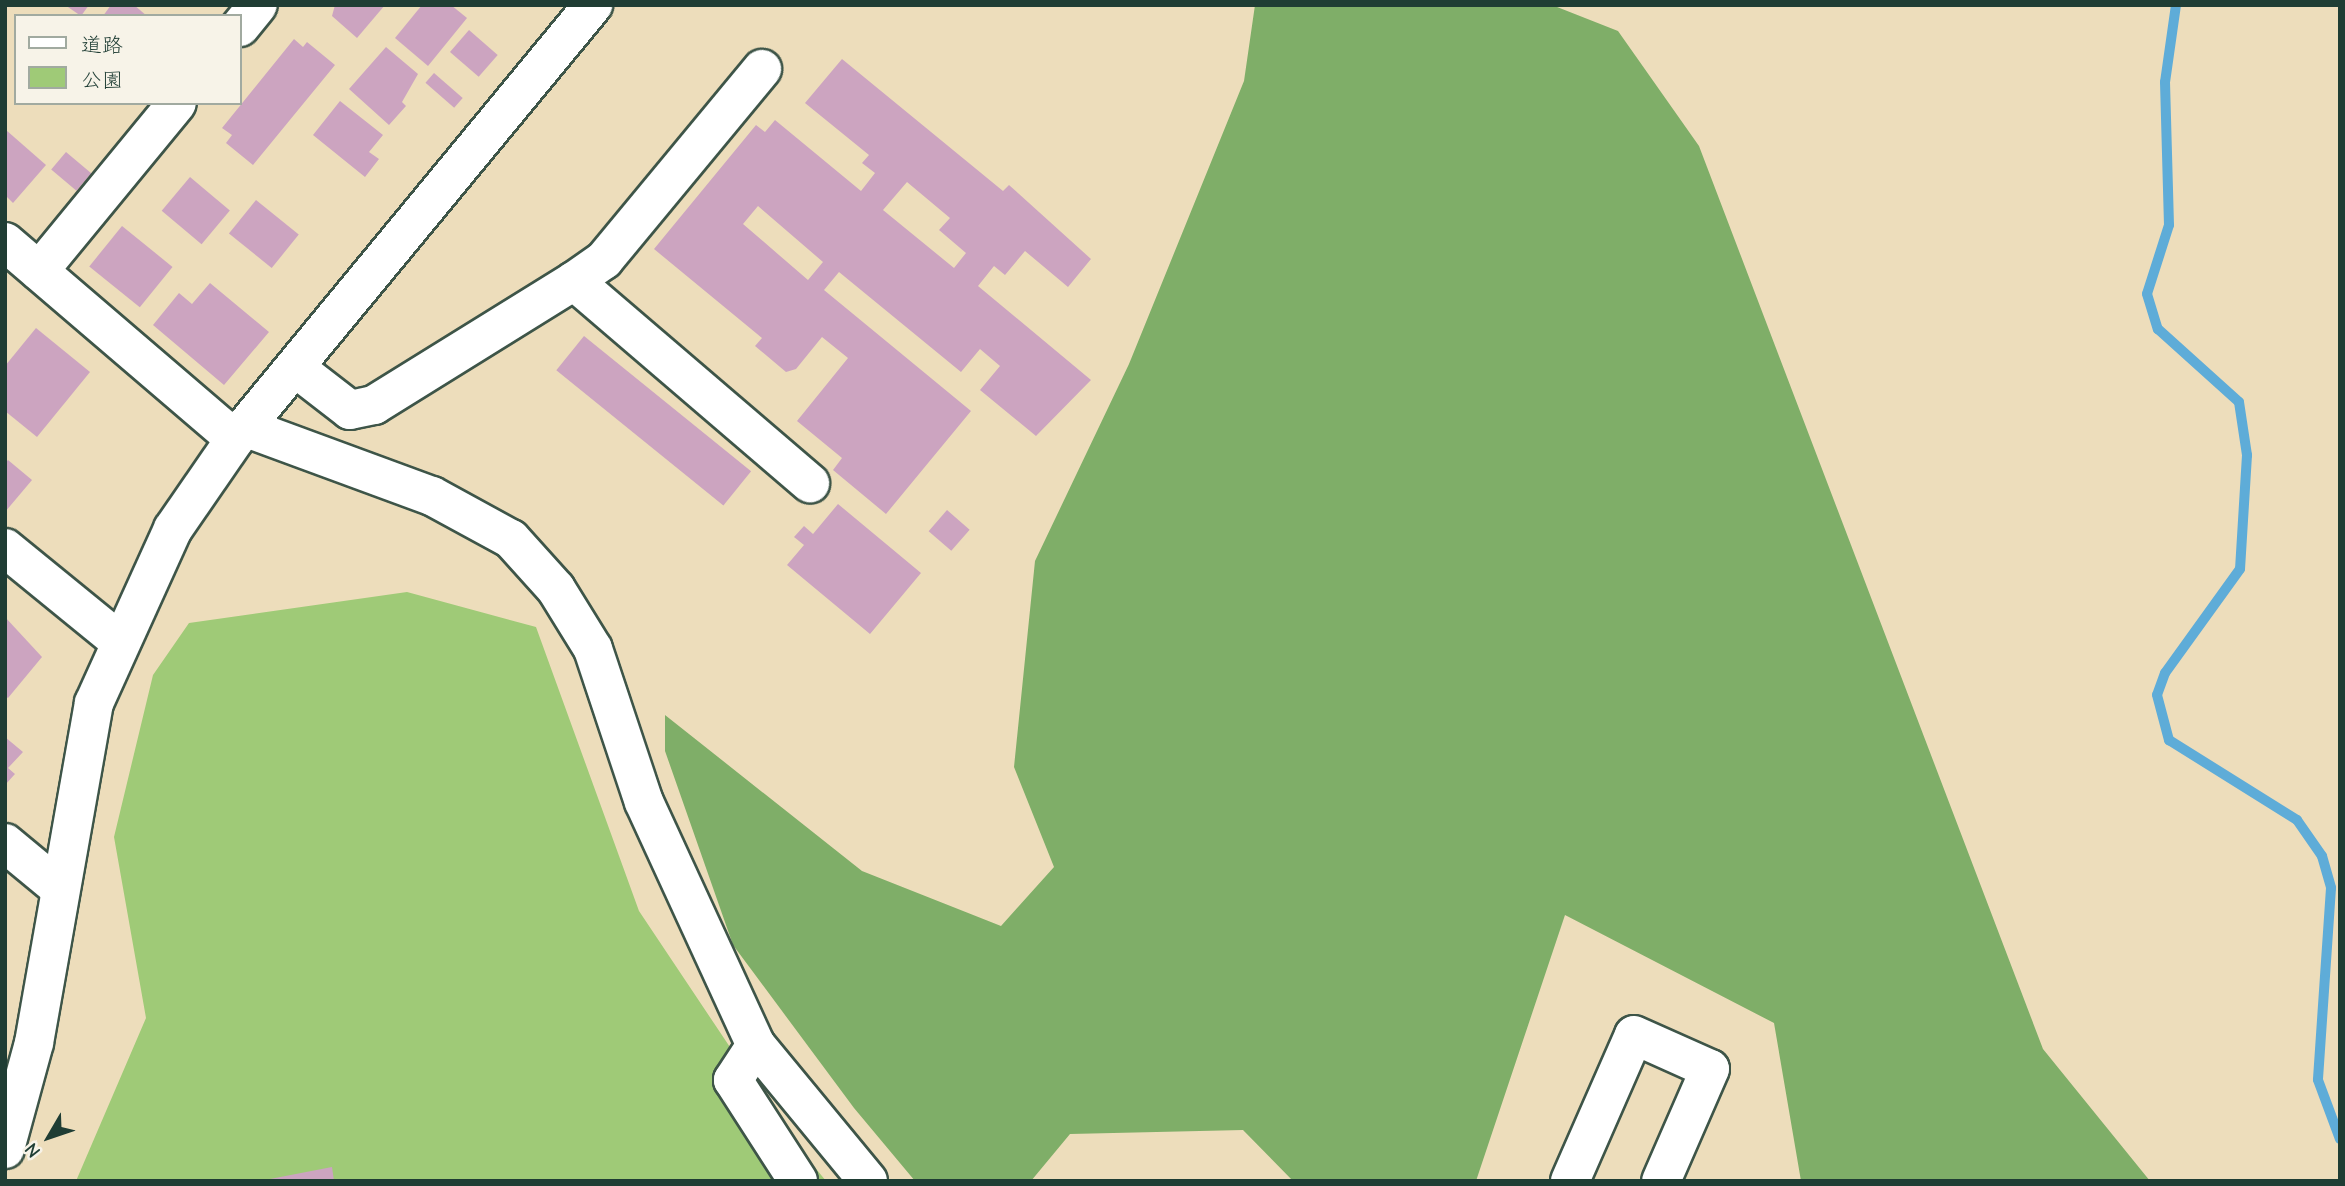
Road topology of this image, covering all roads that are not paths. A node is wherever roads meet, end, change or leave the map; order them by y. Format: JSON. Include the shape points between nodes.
{"nodes":[{"id":1,"x":258,"y":5,"type":"edge"},
{"id":2,"x":593,"y":5,"type":"edge"},
{"id":3,"x":242,"y":25,"type":"edge"},
{"id":4,"x":762,"y":69,"type":"dead end"},
{"id":5,"x":175,"y":105,"type":"edge"},
{"id":6,"x":5,"y":242,"type":"edge"},
{"id":7,"x":40,"y":271,"type":"junction"},
{"id":8,"x":574,"y":281,"type":"junction"},
{"id":9,"x":297,"y":369,"type":"junction"},
{"id":10,"x":240,"y":433,"type":"junction"},
{"id":11,"x":810,"y":483,"type":"dead end"},
{"id":12,"x":5,"y":548,"type":"edge"},
{"id":13,"x":118,"y":640,"type":"junction"},
{"id":14,"x":5,"y":843,"type":"edge"},
{"id":15,"x":58,"y":887,"type":"junction"},
{"id":16,"x":756,"y":1045,"type":"junction"},
{"id":17,"x":5,"y":1149,"type":"edge"},
{"id":18,"x":799,"y":1181,"type":"edge"},
{"id":19,"x":868,"y":1181,"type":"edge"},
{"id":20,"x":1570,"y":1181,"type":"edge"},
{"id":21,"x":1661,"y":1181,"type":"edge"}],
"edges":[{"from":1,"to":3,"type":"street"},
{"from":2,"to":9,"type":"street"},
{"from":4,"to":8,"type":"street","via":[[604,260]]},
{"from":5,"to":7,"type":"street"},
{"from":6,"to":7,"type":"street"},
{"from":7,"to":10,"type":"street"},
{"from":8,"to":9,"type":"street","via":[[374,405],[349,410]]},
{"from":8,"to":11,"type":"street"},
{"from":9,"to":10,"type":"street"},
{"from":10,"to":13,"type":"street","via":[[173,529]]},
{"from":10,"to":16,"type":"street","via":[[432,496],[511,539],[556,590],[593,649],[644,802]]},
{"from":12,"to":13,"type":"street"},
{"from":13,"to":15,"type":"street","via":[[94,703]]},
{"from":14,"to":15,"type":"street"},
{"from":15,"to":17,"type":"street","via":[[34,1042]]},
{"from":16,"to":18,"type":"street","via":[[733,1080]]},
{"from":16,"to":19,"type":"street"},
{"from":20,"to":21,"type":"street","via":[[1634,1035],[1710,1069]]}]}
